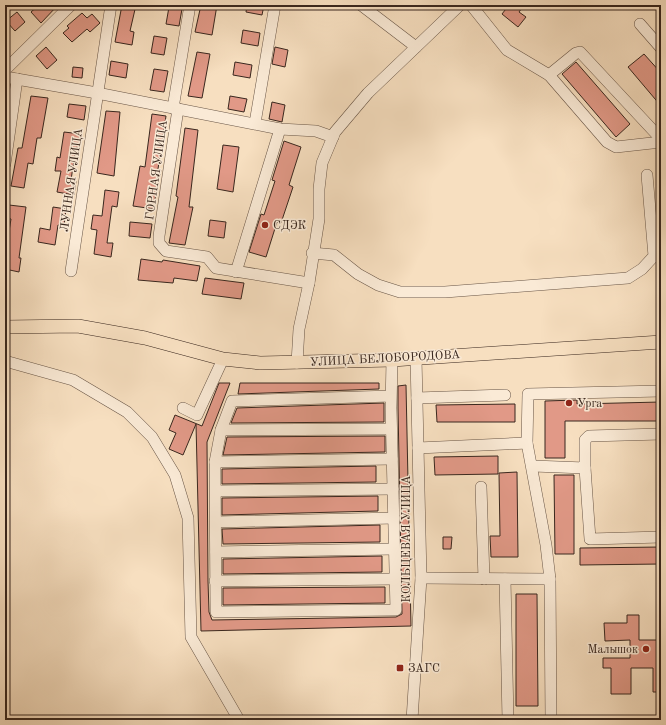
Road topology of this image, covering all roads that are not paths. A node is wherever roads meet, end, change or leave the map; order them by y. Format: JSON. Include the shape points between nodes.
{"nodes":[{"id":1,"x":71,"y":5,"type":"edge"},
{"id":2,"x":111,"y":5,"type":"edge"},
{"id":3,"x":190,"y":5,"type":"edge"},
{"id":4,"x":275,"y":5,"type":"edge"},
{"id":5,"x":361,"y":5,"type":"edge"},
{"id":6,"x":460,"y":5,"type":"edge"},
{"id":7,"x":471,"y":5,"type":"edge"},
{"id":8,"x":640,"y":24,"type":"dead end"},
{"id":9,"x":416,"y":47,"type":"junction"},
{"id":10,"x":661,"y":48,"type":"edge"},
{"id":11,"x":5,"y":70,"type":"edge"},
{"id":12,"x":549,"y":75,"type":"junction"},
{"id":13,"x":5,"y":77,"type":"edge"},
{"id":14,"x":17,"y":79,"type":"junction"},
{"id":15,"x":97,"y":93,"type":"junction"},
{"id":16,"x":175,"y":109,"type":"junction"},
{"id":17,"x":255,"y":123,"type":"junction"},
{"id":18,"x":280,"y":130,"type":"junction"},
{"id":19,"x":7,"y":132,"type":"edge"},
{"id":20,"x":333,"y":137,"type":"junction"},
{"id":21,"x":661,"y":141,"type":"edge"},
{"id":22,"x":5,"y":164,"type":"edge"},
{"id":23,"x":647,"y":175,"type":"dead end"},
{"id":24,"x":312,"y":253,"type":"junction"},
{"id":25,"x":71,"y":271,"type":"dead end"},
{"id":26,"x":236,"y":272,"type":"junction"},
{"id":27,"x":309,"y":284,"type":"junction"},
{"id":28,"x":5,"y":327,"type":"edge"},
{"id":29,"x":661,"y":342,"type":"edge"},
{"id":30,"x":416,"y":358,"type":"junction"},
{"id":31,"x":223,"y":359,"type":"junction"},
{"id":32,"x":392,"y":360,"type":"junction"},
{"id":33,"x":5,"y":361,"type":"edge"},
{"id":34,"x":297,"y":363,"type":"junction"},
{"id":35,"x":661,"y":391,"type":"edge"},
{"id":36,"x":505,"y":395,"type":"dead end"},
{"id":37,"x":391,"y":396,"type":"junction"},
{"id":38,"x":417,"y":398,"type":"junction"},
{"id":39,"x":183,"y":408,"type":"dead end"},
{"id":40,"x":391,"y":429,"type":"junction"},
{"id":41,"x":221,"y":430,"type":"junction"},
{"id":42,"x":661,"y":434,"type":"edge"},
{"id":43,"x":527,"y":443,"type":"junction"},
{"id":44,"x":418,"y":448,"type":"junction"},
{"id":45,"x":392,"y":458,"type":"junction"},
{"id":46,"x":215,"y":462,"type":"junction"},
{"id":47,"x":533,"y":466,"type":"junction"},
{"id":48,"x":585,"y":468,"type":"junction"},
{"id":49,"x":481,"y":487,"type":"dead end"},
{"id":50,"x":393,"y":489,"type":"junction"},
{"id":51,"x":216,"y":491,"type":"junction"},
{"id":52,"x":394,"y":518,"type":"junction"},
{"id":53,"x":216,"y":522,"type":"junction"},
{"id":54,"x":661,"y":537,"type":"edge"},
{"id":55,"x":394,"y":549,"type":"junction"},
{"id":56,"x":216,"y":552,"type":"junction"},
{"id":57,"x":421,"y":578,"type":"junction"},
{"id":58,"x":395,"y":579,"type":"junction"},
{"id":59,"x":484,"y":579,"type":"junction"},
{"id":60,"x":505,"y":579,"type":"junction"},
{"id":61,"x":550,"y":579,"type":"junction"},
{"id":62,"x":215,"y":581,"type":"junction"},
{"id":63,"x":239,"y":720,"type":"edge"},
{"id":64,"x":412,"y":720,"type":"edge"},
{"id":65,"x":508,"y":720,"type":"edge"},
{"id":66,"x":551,"y":720,"type":"edge"}],
"edges":[{"from":1,"to":11,"type":"street"},
{"from":2,"to":15,"type":"street","name":"ЛУННАЯ УЛИЦА"},
{"from":3,"to":16,"type":"street","name":"ГОРНАЯ УЛИЦА"},
{"from":4,"to":17,"type":"street"},
{"from":5,"to":9,"type":"street"},
{"from":6,"to":9,"type":"street"},
{"from":7,"to":12,"type":"street","via":[[506,50]]},
{"from":8,"to":10,"type":"street"},
{"from":9,"to":20,"type":"street","via":[[368,93]]},
{"from":12,"to":21,"type":"street","via":[[607,142],[616,147]]},
{"from":12,"to":21,"type":"street","via":[[576,53],[584,55]]},
{"from":13,"to":14,"type":"street"},
{"from":14,"to":15,"type":"street"},
{"from":14,"to":19,"type":"street"},
{"from":15,"to":16,"type":"street"},
{"from":15,"to":25,"type":"street","name":"ЛУННАЯ УЛИЦА"},
{"from":16,"to":17,"type":"street"},
{"from":16,"to":26,"type":"street","name":"ГОРНАЯ УЛИЦА","via":[[160,243],[166,250],[207,257],[216,268]]},
{"from":17,"to":18,"type":"street"},
{"from":18,"to":20,"type":"street","via":[[316,131]]},
{"from":18,"to":26,"type":"street"},
{"from":19,"to":22,"type":"street"},
{"from":20,"to":24,"type":"street","via":[[322,163],[318,189],[318,219]]},
{"from":23,"to":24,"type":"street","via":[[654,256],[642,269],[628,278],[445,292],[400,292],[365,278],[334,255]]},
{"from":24,"to":27,"type":"street"},
{"from":26,"to":27,"type":"street"},
{"from":27,"to":34,"type":"street","via":[[299,329]]},
{"from":28,"to":31,"type":"main road","name":"УЛИЦА БЕЛОБОРОДОВА","via":[[78,326]]},
{"from":29,"to":30,"type":"main road","name":"УЛИЦА БЕЛОБОРОДОВА"},
{"from":30,"to":32,"type":"main road","name":"УЛИЦА БЕЛОБОРОДОВА"},
{"from":30,"to":38,"type":"street","name":"КОЛЬЦЕВАЯ УЛИЦА"},
{"from":31,"to":34,"type":"main road","name":"УЛИЦА БЕЛОБОРОДОВА"},
{"from":31,"to":39,"type":"street","via":[[197,415]]},
{"from":32,"to":34,"type":"main road","name":"УЛИЦА БЕЛОБОРОДОВА"},
{"from":32,"to":37,"type":"street"},
{"from":33,"to":63,"type":"street","via":[[73,380],[127,412],[152,437],[175,475],[188,518],[191,637]]},
{"from":35,"to":43,"type":"street","via":[[528,394]]},
{"from":36,"to":38,"type":"street"},
{"from":37,"to":40,"type":"street"},
{"from":37,"to":41,"type":"street","via":[[232,401]]},
{"from":38,"to":44,"type":"street","name":"КОЛЬЦЕВАЯ УЛИЦА"},
{"from":40,"to":41,"type":"street"},
{"from":40,"to":45,"type":"street"},
{"from":41,"to":46,"type":"street"},
{"from":42,"to":48,"type":"street","via":[[589,436],[585,440]]},
{"from":43,"to":44,"type":"street"},
{"from":43,"to":47,"type":"street"},
{"from":44,"to":57,"type":"street","name":"КОЛЬЦЕВАЯ УЛИЦА"},
{"from":45,"to":46,"type":"street"},
{"from":45,"to":50,"type":"street"},
{"from":46,"to":51,"type":"street"},
{"from":47,"to":48,"type":"street"},
{"from":47,"to":61,"type":"street"},
{"from":48,"to":54,"type":"street","via":[[590,539]]},
{"from":49,"to":59,"type":"street"},
{"from":50,"to":51,"type":"street"},
{"from":50,"to":52,"type":"street"},
{"from":51,"to":53,"type":"street"},
{"from":52,"to":53,"type":"street"},
{"from":52,"to":55,"type":"street"},
{"from":53,"to":56,"type":"street"},
{"from":55,"to":56,"type":"street"},
{"from":55,"to":58,"type":"street"},
{"from":56,"to":62,"type":"street"},
{"from":57,"to":59,"type":"street"},
{"from":57,"to":64,"type":"street","name":"КОЛЬЦЕВАЯ УЛИЦА"},
{"from":58,"to":62,"type":"street"},
{"from":58,"to":62,"type":"street","via":[[396,610],[216,612]]},
{"from":59,"to":60,"type":"street"},
{"from":60,"to":61,"type":"street"},
{"from":60,"to":65,"type":"street"},
{"from":61,"to":66,"type":"street"}]}
